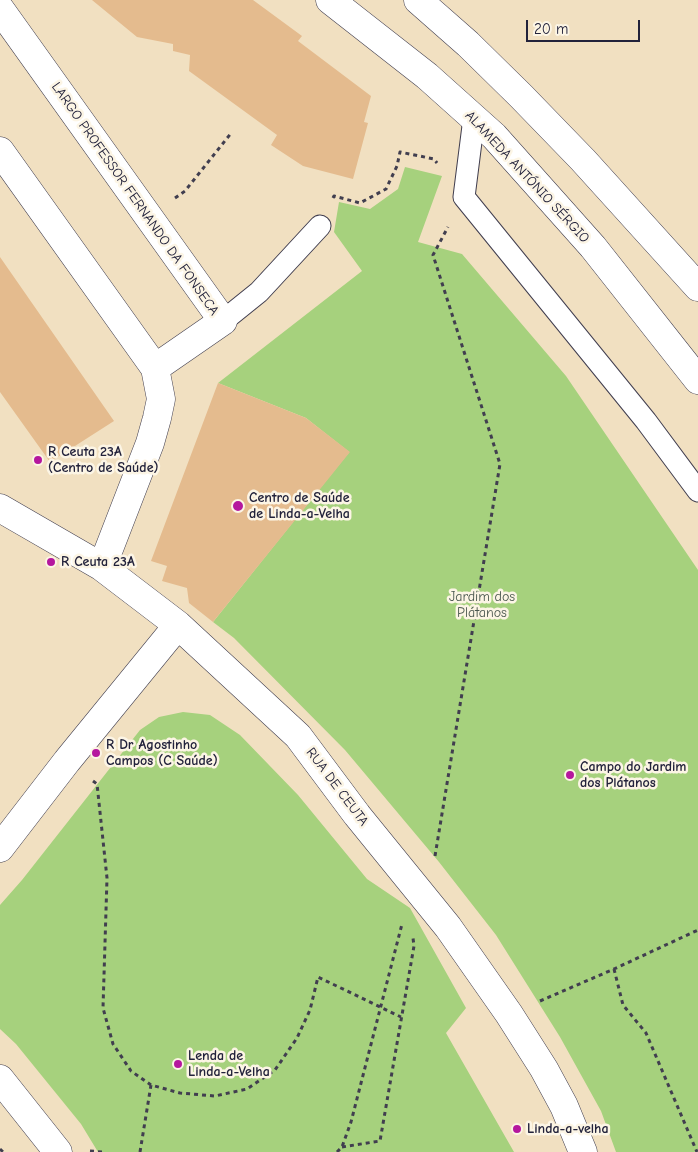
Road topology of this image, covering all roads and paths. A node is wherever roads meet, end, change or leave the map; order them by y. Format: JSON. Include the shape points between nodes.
{"nodes":[{"id":1,"x":330,"y":0,"type":"edge"},
{"id":2,"x":418,"y":0,"type":"edge"},
{"id":3,"x":0,"y":9,"type":"edge"},
{"id":4,"x":474,"y":118,"type":"junction"},
{"id":5,"x":232,"y":132,"type":"dead end"},
{"id":6,"x":0,"y":150,"type":"edge"},
{"id":7,"x":464,"y":196,"type":"junction"},
{"id":8,"x":360,"y":203,"type":"dead end"},
{"id":9,"x":148,"y":217,"type":"junction"},
{"id":10,"x":320,"y":226,"type":"dead end"},
{"id":11,"x":433,"y":255,"type":"dead end"},
{"id":12,"x":698,"y":287,"type":"edge"},
{"id":13,"x":222,"y":321,"type":"junction"},
{"id":14,"x":155,"y":368,"type":"junction"},
{"id":15,"x":698,"y":380,"type":"edge"},
{"id":16,"x":698,"y":491,"type":"edge"},
{"id":17,"x":0,"y":508,"type":"edge"},
{"id":18,"x":102,"y":567,"type":"junction"},
{"id":19,"x":178,"y":624,"type":"junction"},
{"id":20,"x":67,"y":761,"type":"junction"},
{"id":21,"x":0,"y":848,"type":"edge"},
{"id":22,"x":434,"y":857,"type":"dead end"},
{"id":23,"x":404,"y":920,"type":"dead end"},
{"id":24,"x":698,"y":930,"type":"edge"},
{"id":25,"x":413,"y":936,"type":"dead end"},
{"id":26,"x":614,"y":969,"type":"junction"},
{"id":27,"x":380,"y":1007,"type":"junction"},
{"id":28,"x":509,"y":1014,"type":"junction"},
{"id":29,"x":401,"y":1017,"type":"junction"},
{"id":30,"x":0,"y":1079,"type":"edge"},
{"id":31,"x":151,"y":1085,"type":"junction"},
{"id":32,"x":342,"y":1147,"type":"junction"},
{"id":33,"x":0,"y":1149,"type":"edge"},
{"id":34,"x":3,"y":1152,"type":"edge"},
{"id":35,"x":58,"y":1152,"type":"edge"},
{"id":36,"x":89,"y":1152,"type":"edge"},
{"id":37,"x":102,"y":1152,"type":"edge"},
{"id":38,"x":140,"y":1152,"type":"edge"},
{"id":39,"x":337,"y":1152,"type":"edge"},
{"id":40,"x":583,"y":1152,"type":"edge"},
{"id":41,"x":697,"y":1152,"type":"edge"}],
"edges":[{"from":1,"to":4,"type":"street","name":"ALAMEDA ANTÓNIO SÉRGIO","via":[[396,50]]},
{"from":2,"to":12,"type":"street","via":[[521,96]]},
{"from":3,"to":9,"type":"street","name":"LARGO PROFESSOR FERNANDO DA FONSECA"},
{"from":4,"to":7,"type":"lane"},
{"from":4,"to":15,"type":"street","name":"ALAMEDA ANTÓNIO SÉRGIO","via":[[494,136],[592,247]]},
{"from":5,"to":9,"type":"path","via":[[185,191]]},
{"from":6,"to":14,"type":"street"},
{"from":7,"to":8,"type":"path","via":[[434,159],[400,152],[398,166],[386,189]]},
{"from":7,"to":16,"type":"lane","via":[[646,421]]},
{"from":9,"to":13,"type":"street","name":"LARGO PROFESSOR FERNANDO DA FONSECA"},
{"from":10,"to":13,"type":"lane","via":[[260,292]]},
{"from":11,"to":22,"type":"path","via":[[500,464]]},
{"from":13,"to":14,"type":"street","name":"LARGO PROFESSOR FERNANDO DA FONSECA"},
{"from":14,"to":18,"type":"street","via":[[161,399],[157,418]]},
{"from":17,"to":18,"type":"street","name":"RUA DE CEUTA"},
{"from":18,"to":19,"type":"street","name":"RUA DE CEUTA"},
{"from":19,"to":20,"type":"street"},
{"from":19,"to":28,"type":"street","name":"RUA DE CEUTA","via":[[298,736],[448,927]]},
{"from":20,"to":21,"type":"street"},
{"from":20,"to":31,"type":"path","via":[[97,784],[107,878],[104,1008],[113,1044],[131,1071]]},
{"from":23,"to":27,"type":"path"},
{"from":24,"to":26,"type":"path"},
{"from":25,"to":29,"type":"path"},
{"from":26,"to":28,"type":"path"},
{"from":26,"to":41,"type":"path","via":[[623,1005],[646,1033]]},
{"from":27,"to":29,"type":"path"},
{"from":27,"to":31,"type":"path","via":[[318,977],[310,1010],[298,1038],[275,1070],[247,1089],[215,1096],[180,1093]]},
{"from":27,"to":32,"type":"path"},
{"from":28,"to":40,"type":"street","name":"RUA DE CEUTA","via":[[564,1106]]},
{"from":29,"to":32,"type":"path","via":[[380,1141]]},
{"from":30,"to":35,"type":"street"},
{"from":31,"to":38,"type":"path"},
{"from":32,"to":39,"type":"path"},
{"from":33,"to":34,"type":"path"},
{"from":36,"to":37,"type":"path"}]}
